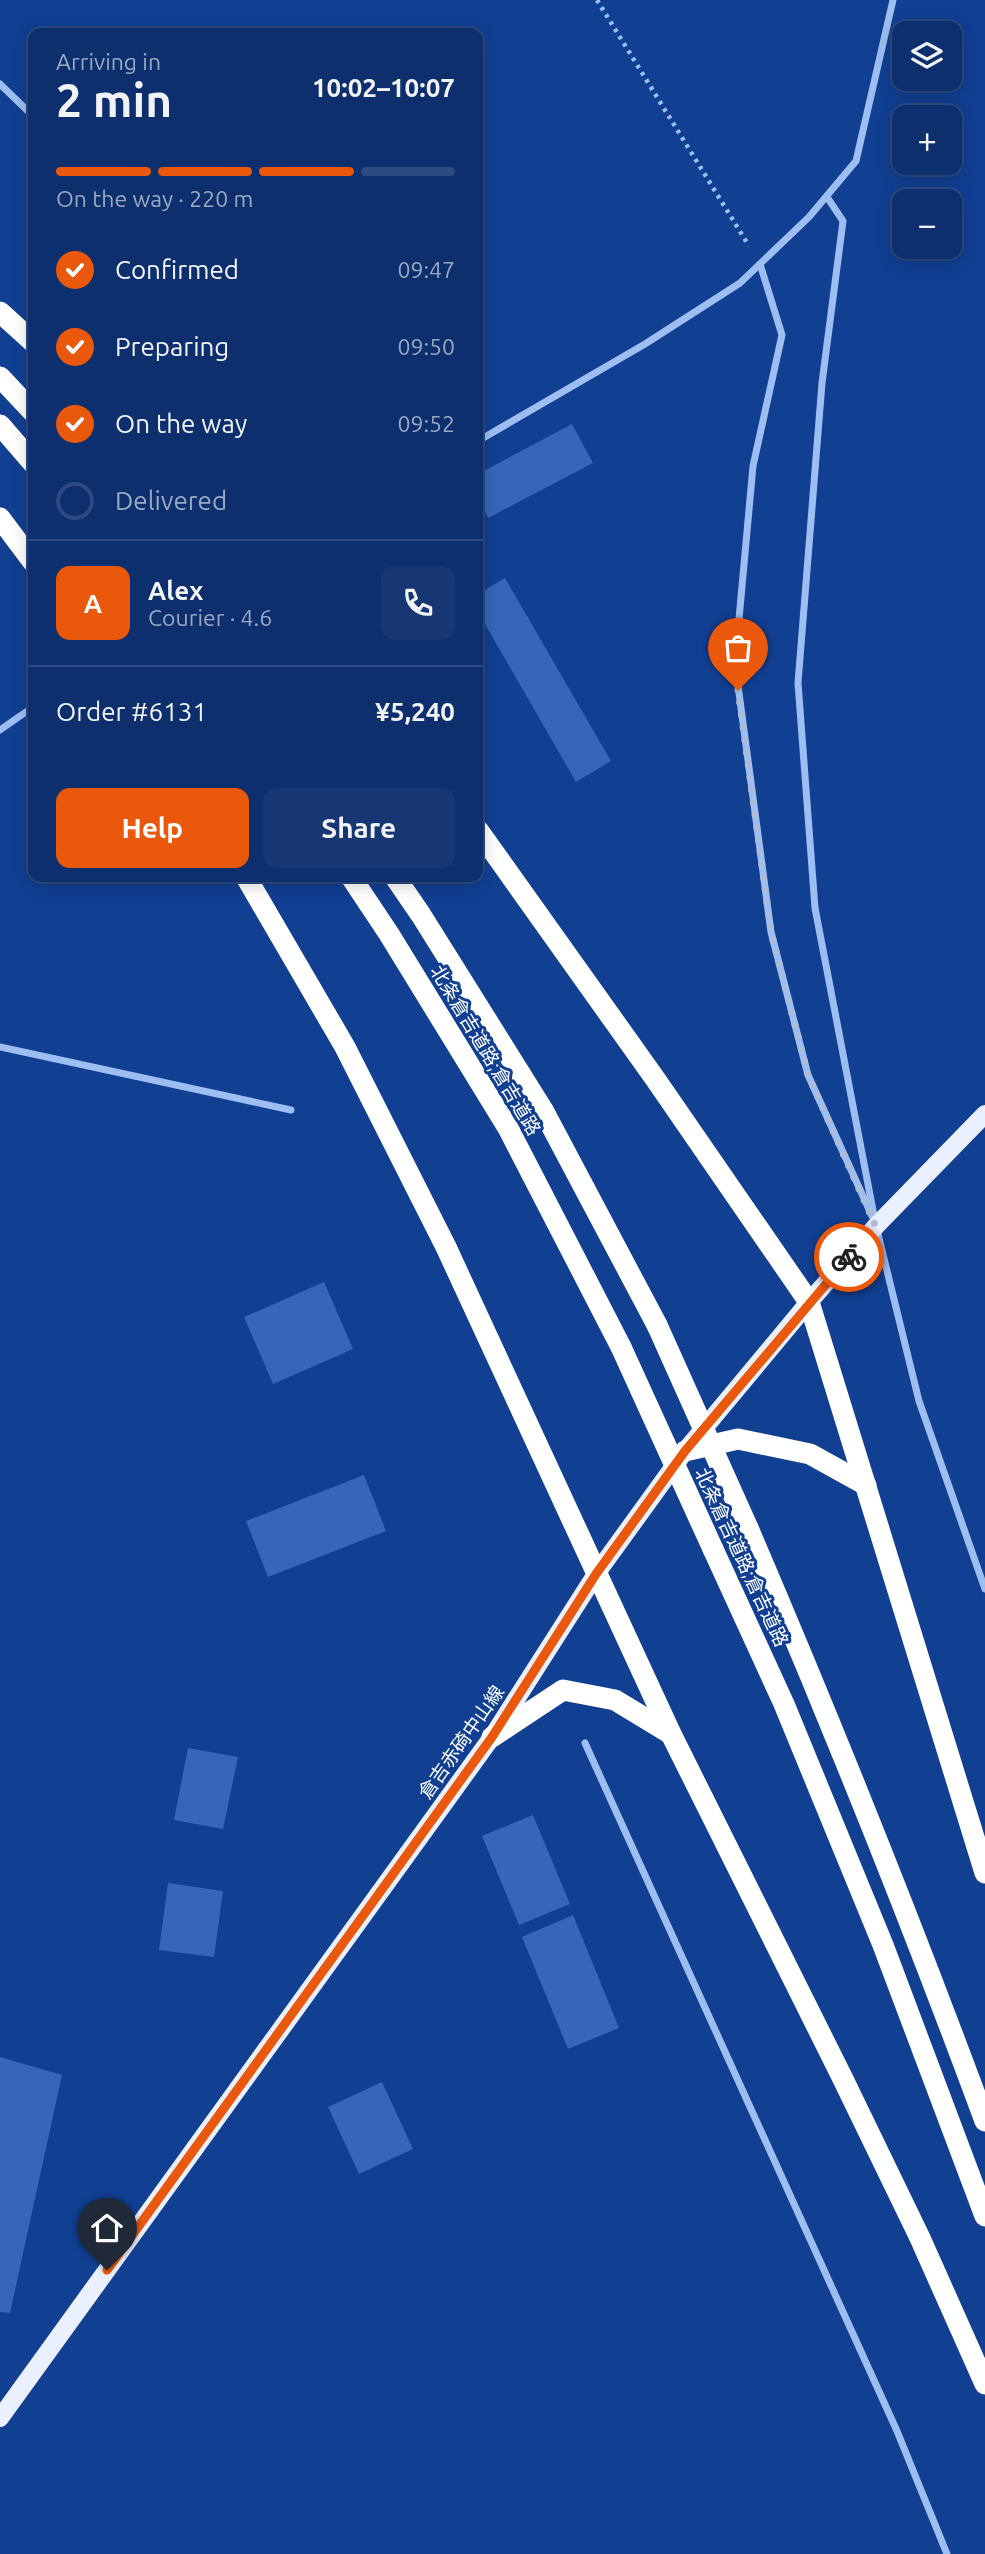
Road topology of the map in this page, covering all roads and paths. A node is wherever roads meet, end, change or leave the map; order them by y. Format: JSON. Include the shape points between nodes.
{"nodes":[{"id":1,"x":597,"y":0,"type":"edge"},
{"id":2,"x":893,"y":0,"type":"edge"},
{"id":3,"x":0,"y":84,"type":"edge"},
{"id":4,"x":28,"y":111,"type":"edge"},
{"id":5,"x":827,"y":197,"type":"junction"},
{"id":6,"x":760,"y":264,"type":"junction"},
{"id":7,"x":0,"y":312,"type":"edge"},
{"id":8,"x":28,"y":337,"type":"edge"},
{"id":9,"x":0,"y":377,"type":"edge"},
{"id":10,"x":28,"y":407,"type":"edge"},
{"id":11,"x":0,"y":425,"type":"edge"},
{"id":12,"x":483,"y":438,"type":"edge"},
{"id":13,"x":28,"y":457,"type":"edge"},
{"id":14,"x":0,"y":518,"type":"edge"},
{"id":15,"x":28,"y":555,"type":"edge"},
{"id":16,"x":28,"y":710,"type":"edge"},
{"id":17,"x":0,"y":730,"type":"edge"},
{"id":18,"x":483,"y":837,"type":"edge"},
{"id":19,"x":249,"y":882,"type":"edge"},
{"id":20,"x":354,"y":882,"type":"edge"},
{"id":21,"x":398,"y":882,"type":"edge"},
{"id":22,"x":0,"y":1047,"type":"edge"},
{"id":23,"x":291,"y":1110,"type":"dead end"},
{"id":24,"x":985,"y":1114,"type":"edge"},
{"id":25,"x":876,"y":1227,"type":"junction"},
{"id":26,"x":809,"y":1302,"type":"junction"},
{"id":27,"x":685,"y":1451,"type":"junction"},
{"id":28,"x":866,"y":1485,"type":"junction"},
{"id":29,"x":596,"y":1574,"type":"junction"},
{"id":30,"x":985,"y":1589,"type":"edge"},
{"id":31,"x":671,"y":1734,"type":"junction"},
{"id":32,"x":492,"y":1737,"type":"junction"},
{"id":33,"x":585,"y":1743,"type":"dead end"},
{"id":34,"x":985,"y":1873,"type":"edge"},
{"id":35,"x":985,"y":2121,"type":"edge"},
{"id":36,"x":985,"y":2216,"type":"edge"},
{"id":37,"x":985,"y":2384,"type":"edge"},
{"id":38,"x":6,"y":2399,"type":"edge"},
{"id":39,"x":0,"y":2418,"type":"edge"},
{"id":40,"x":947,"y":2554,"type":"edge"}],
"edges":[{"from":1,"to":6,"type":"path"},
{"from":2,"to":5,"type":"street","via":[[856,160]]},
{"from":3,"to":4,"type":"street"},
{"from":5,"to":6,"type":"street"},
{"from":5,"to":25,"type":"street","via":[[843,221],[822,383],[798,683],[816,908]]},
{"from":6,"to":12,"type":"street","via":[[740,283],[645,344]]},
{"from":6,"to":25,"type":"street","via":[[782,335],[753,466],[735,663],[771,932],[808,1075]]},
{"from":7,"to":8,"type":"highway"},
{"from":9,"to":10,"type":"highway"},
{"from":11,"to":13,"type":"highway"},
{"from":14,"to":15,"type":"highway"},
{"from":16,"to":17,"type":"street"},
{"from":18,"to":26,"type":"highway"},
{"from":19,"to":29,"type":"highway","via":[[345,1047],[446,1247]]},
{"from":20,"to":36,"type":"highway","name":"北条倉吉道路;倉吉道路","bridge":true,"via":[[508,1128],[621,1347],[784,1704],[883,1945]]},
{"from":21,"to":35,"type":"highway","name":"北条倉吉道路;倉吉道路","bridge":true,"via":[[543,1110],[657,1325],[818,1692]]},
{"from":22,"to":23,"type":"street"},
{"from":24,"to":25,"type":"main road","name":"倉吉赤碕中山線"},
{"from":25,"to":26,"type":"main road","name":"倉吉赤碕中山線"},
{"from":25,"to":30,"type":"street","via":[[919,1401]]},
{"from":26,"to":27,"type":"main road","name":"倉吉赤碕中山線"},
{"from":26,"to":28,"type":"highway"},
{"from":27,"to":28,"type":"highway","via":[[738,1439],[810,1454]]},
{"from":27,"to":29,"type":"main road","name":"倉吉赤碕中山線"},
{"from":28,"to":34,"type":"highway"},
{"from":29,"to":31,"type":"highway"},
{"from":29,"to":32,"type":"main road","name":"倉吉赤碕中山線"},
{"from":31,"to":32,"type":"highway","via":[[615,1700],[564,1690]]},
{"from":31,"to":37,"type":"highway","via":[[849,2091]]},
{"from":32,"to":38,"type":"main road","name":"倉吉赤碕中山線"},
{"from":33,"to":40,"type":"street","via":[[897,2431]]},
{"from":38,"to":39,"type":"main road","name":"倉吉赤碕中山線"}]}
